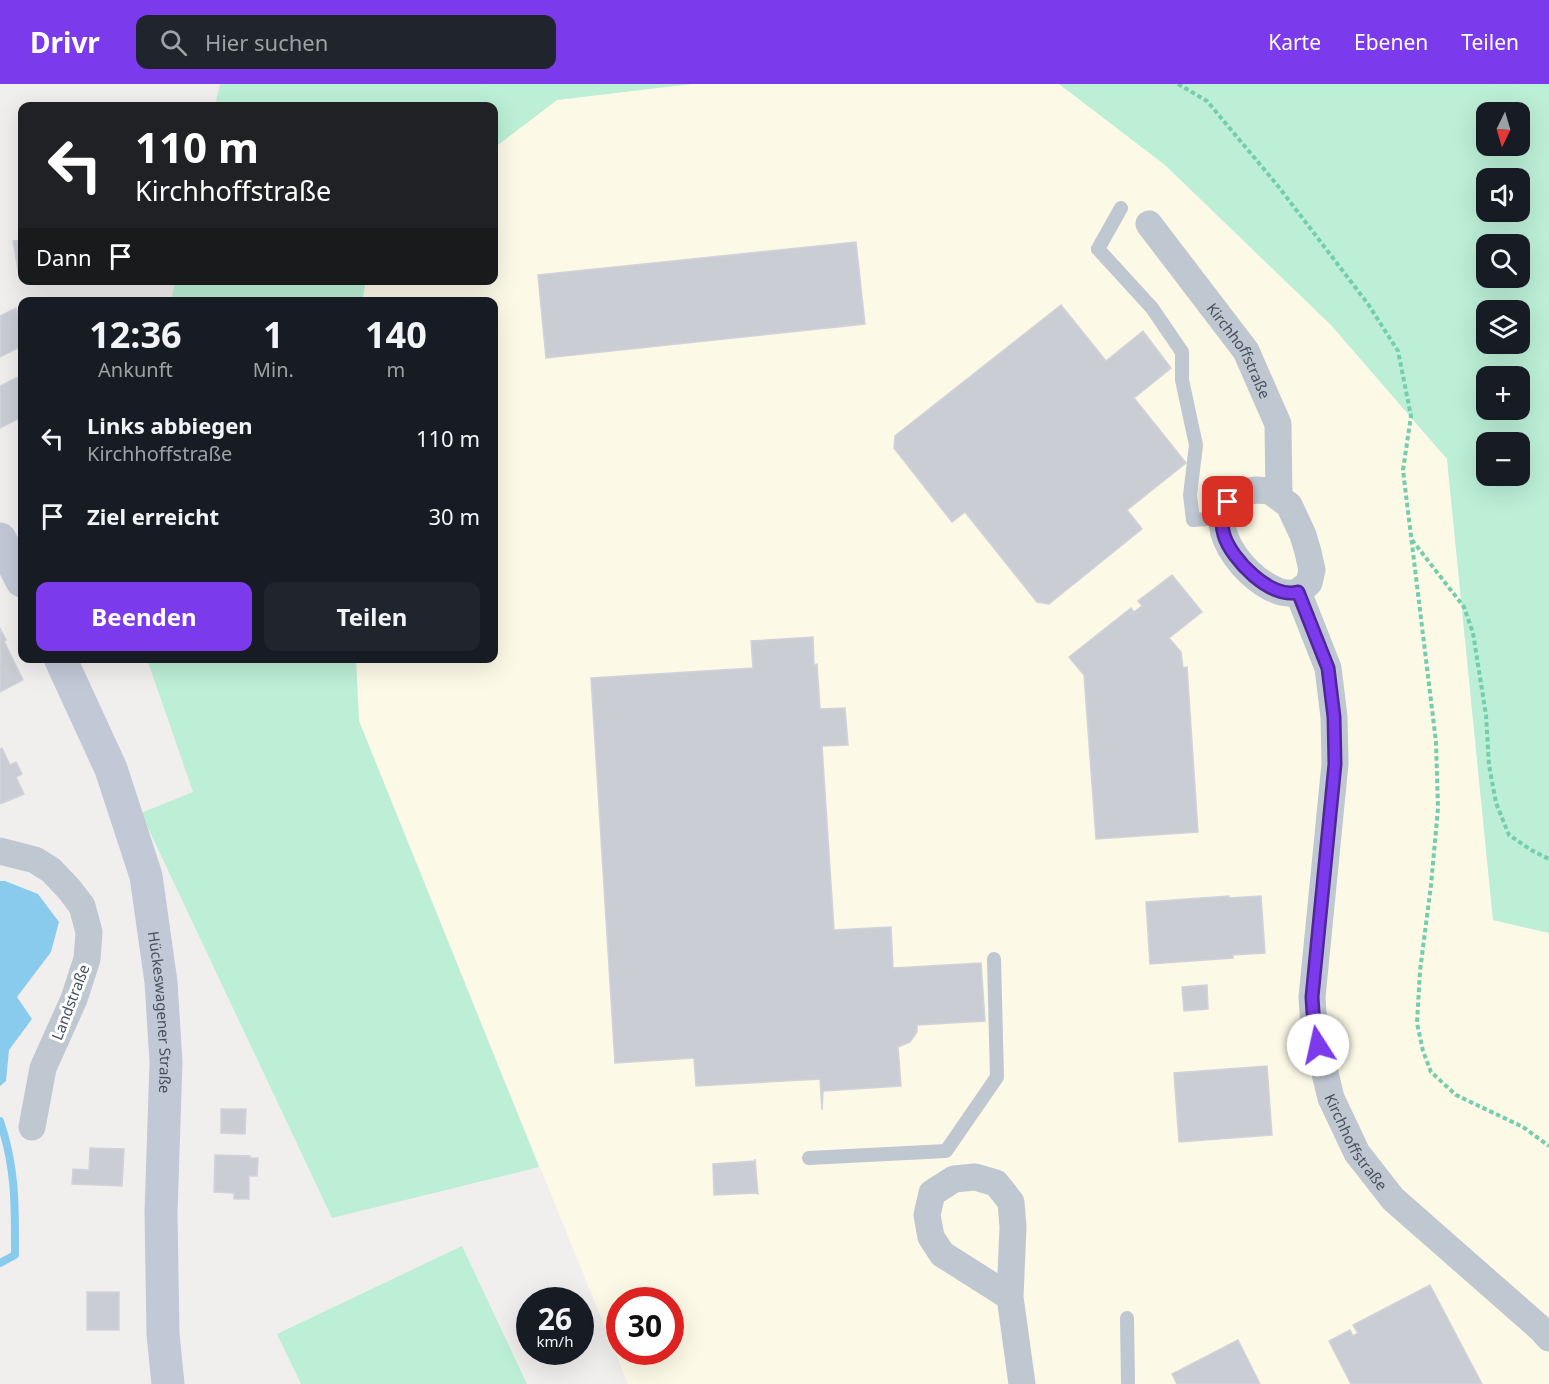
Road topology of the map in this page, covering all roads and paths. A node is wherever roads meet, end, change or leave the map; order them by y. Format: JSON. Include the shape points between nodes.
{"nodes":[{"id":1,"x":1178,"y":84,"type":"edge"},
{"id":2,"x":1121,"y":208,"type":"dead end"},
{"id":3,"x":1149,"y":224,"type":"dead end"},
{"id":4,"x":1279,"y":497,"type":"junction"},
{"id":5,"x":1221,"y":518,"type":"junction"},
{"id":6,"x":0,"y":539,"type":"edge"},
{"id":7,"x":1412,"y":539,"type":"junction"},
{"id":8,"x":18,"y":573,"type":"edge"},
{"id":9,"x":1298,"y":592,"type":"junction"},
{"id":10,"x":62,"y":663,"type":"edge"},
{"id":11,"x":0,"y":851,"type":"edge"},
{"id":12,"x":1549,"y":860,"type":"edge"},
{"id":13,"x":994,"y":959,"type":"dead end"},
{"id":14,"x":32,"y":1127,"type":"dead end"},
{"id":15,"x":1549,"y":1146,"type":"edge"},
{"id":16,"x":946,"y":1151,"type":"junction"},
{"id":17,"x":808,"y":1158,"type":"dead end"},
{"id":18,"x":954,"y":1179,"type":"junction"},
{"id":19,"x":1011,"y":1296,"type":"junction"},
{"id":20,"x":1127,"y":1318,"type":"dead end"},
{"id":21,"x":1549,"y":1338,"type":"edge"},
{"id":22,"x":168,"y":1384,"type":"edge"},
{"id":23,"x":1022,"y":1384,"type":"edge"},
{"id":24,"x":1128,"y":1384,"type":"edge"}],
"edges":[{"from":1,"to":7,"type":"path","via":[[1208,101],[1368,304],[1398,351],[1411,416],[1403,470]]},
{"from":2,"to":5,"type":"lane","via":[[1098,249],[1152,308],[1182,352],[1182,380],[1196,445],[1190,495],[1193,520]]},
{"from":3,"to":4,"type":"street","name":"Kirchhoffstraße","via":[[1246,351],[1278,424]]},
{"from":4,"to":5,"type":"street","via":[[1270,491],[1245,491],[1228,502]]},
{"from":4,"to":9,"type":"street","via":[[1289,505],[1303,535],[1312,570],[1309,583]]},
{"from":5,"to":9,"type":"street","via":[[1228,545],[1245,568],[1267,586],[1281,592]]},
{"from":6,"to":8,"type":"street"},
{"from":7,"to":12,"type":"path","via":[[1464,607],[1470,624],[1484,703],[1489,765],[1496,802],[1509,835]]},
{"from":7,"to":15,"type":"path","via":[[1436,742],[1438,808],[1420,971],[1417,1023],[1423,1052],[1431,1072],[1456,1095],[1523,1127]]},
{"from":9,"to":21,"type":"street","name":"Kirchhoffstraße","via":[[1328,668],[1334,717],[1335,764],[1312,997],[1314,1028],[1331,1098],[1357,1153],[1393,1199]]},
{"from":10,"to":22,"type":"street","name":"Hückeswagener Straße","via":[[111,769],[146,876],[161,982],[166,1062],[161,1214]]},
{"from":11,"to":14,"type":"street","name":"Landstraße","via":[[34,860],[51,870],[82,906],[89,932],[87,959],[74,999],[42,1068]]},
{"from":13,"to":16,"type":"lane","via":[[997,1077]]},
{"from":16,"to":17,"type":"lane"},
{"from":16,"to":18,"type":"lane"},
{"from":18,"to":19,"type":"street","via":[[975,1177],[996,1183],[1011,1202]]},
{"from":18,"to":19,"type":"street","via":[[932,1193],[927,1215],[931,1238],[942,1254]]},
{"from":19,"to":23,"type":"street"},
{"from":20,"to":24,"type":"lane"}]}
